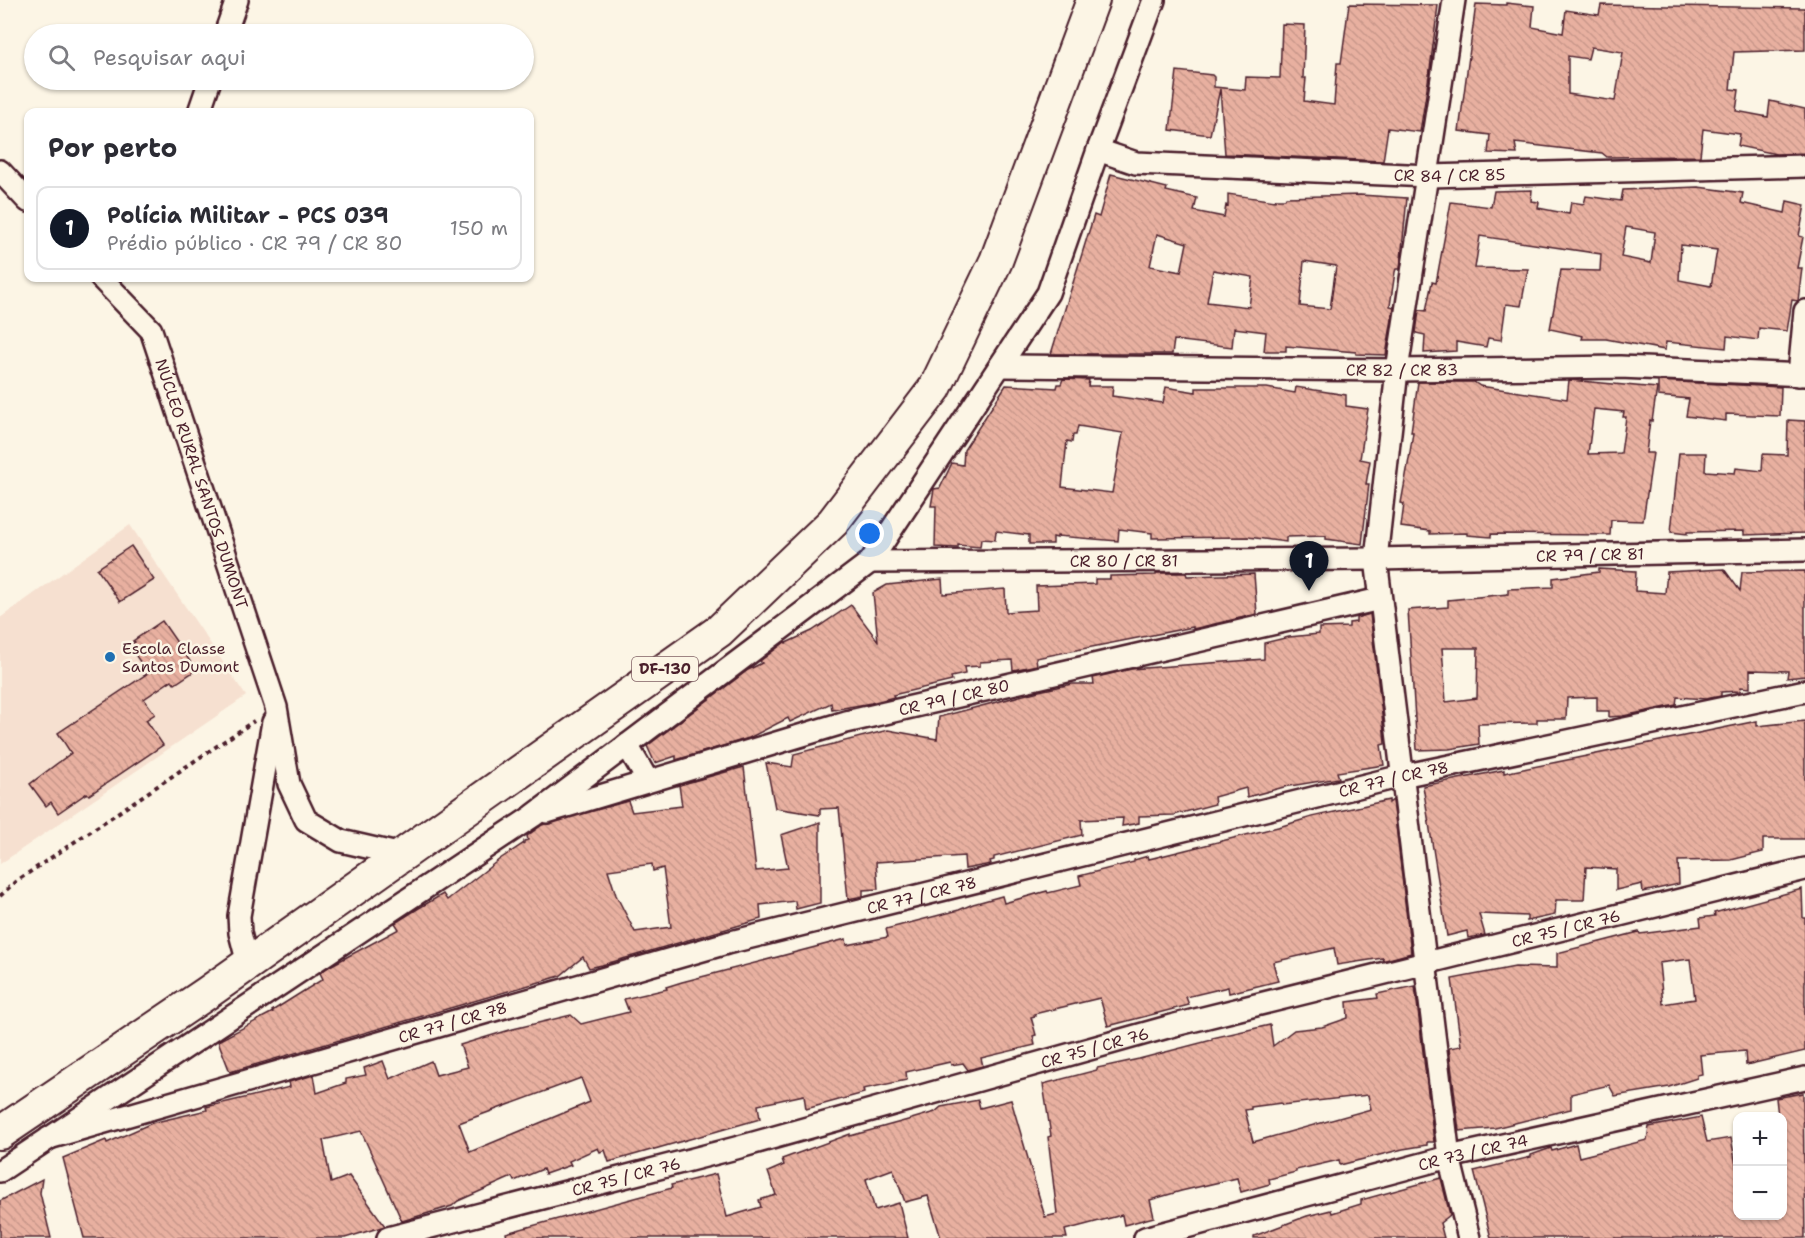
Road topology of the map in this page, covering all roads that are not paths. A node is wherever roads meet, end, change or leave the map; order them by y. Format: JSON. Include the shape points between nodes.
{"nodes":[{"id":1,"x":237,"y":0,"type":"edge"},
{"id":2,"x":1093,"y":0,"type":"edge"},
{"id":3,"x":1154,"y":0,"type":"edge"},
{"id":4,"x":1454,"y":0,"type":"edge"},
{"id":5,"x":229,"y":24,"type":"edge"},
{"id":6,"x":207,"y":90,"type":"edge"},
{"id":7,"x":200,"y":108,"type":"edge"},
{"id":8,"x":1098,"y":150,"type":"junction"},
{"id":9,"x":1805,"y":166,"type":"edge"},
{"id":10,"x":0,"y":171,"type":"edge"},
{"id":11,"x":1428,"y":176,"type":"junction"},
{"id":12,"x":24,"y":197,"type":"edge"},
{"id":13,"x":105,"y":282,"type":"edge"},
{"id":14,"x":1805,"y":311,"type":"edge"},
{"id":15,"x":999,"y":366,"type":"junction"},
{"id":16,"x":1397,"y":370,"type":"junction"},
{"id":17,"x":1802,"y":375,"type":"edge"},
{"id":18,"x":1805,"y":550,"type":"edge"},
{"id":19,"x":1376,"y":559,"type":"junction"},
{"id":20,"x":870,"y":562,"type":"junction"},
{"id":21,"x":1380,"y":599,"type":"junction"},
{"id":22,"x":1805,"y":691,"type":"edge"},
{"id":23,"x":276,"y":707,"type":"junction"},
{"id":24,"x":627,"y":745,"type":"junction"},
{"id":25,"x":1402,"y":776,"type":"junction"},
{"id":26,"x":648,"y":781,"type":"junction"},
{"id":27,"x":533,"y":816,"type":"junction"},
{"id":28,"x":402,"y":855,"type":"junction"},
{"id":29,"x":1805,"y":869,"type":"edge"},
{"id":30,"x":248,"y":964,"type":"junction"},
{"id":31,"x":1427,"y":964,"type":"junction"},
{"id":32,"x":1805,"y":1078,"type":"edge"},
{"id":33,"x":0,"y":1133,"type":"edge"},
{"id":34,"x":49,"y":1138,"type":"junction"},
{"id":35,"x":1449,"y":1157,"type":"junction"},
{"id":36,"x":0,"y":1171,"type":"edge"},
{"id":37,"x":388,"y":1238,"type":"edge"},
{"id":38,"x":1145,"y":1238,"type":"edge"},
{"id":39,"x":1469,"y":1238,"type":"edge"}],
"edges":[{"from":1,"to":5,"type":"street"},
{"from":2,"to":28,"type":"main road","number":"DF-130","via":[[996,261],[935,388],[833,522],[719,631]]},
{"from":3,"to":8,"type":"street"},
{"from":4,"to":11,"type":"street"},
{"from":6,"to":7,"type":"street"},
{"from":8,"to":11,"type":"street","name":"CR 84 / CR 85","via":[[1136,163]]},
{"from":8,"to":15,"type":"street","via":[[1048,293]]},
{"from":9,"to":11,"type":"street","name":"CR 84 / CR 85"},
{"from":10,"to":12,"type":"street"},
{"from":11,"to":16,"type":"street"},
{"from":13,"to":23,"type":"street","name":"NÚCLEO RURAL SANTOS DUMONT","via":[[150,330]]},
{"from":14,"to":17,"type":"street"},
{"from":15,"to":16,"type":"street","name":"CR 82 / CR 83"},
{"from":15,"to":20,"type":"street"},
{"from":16,"to":17,"type":"street","name":"CR 82 / CR 83","via":[[1620,367]]},
{"from":16,"to":19,"type":"street"},
{"from":18,"to":19,"type":"street","name":"CR 79 / CR 81"},
{"from":19,"to":20,"type":"street","name":"CR 80 / CR 81"},
{"from":19,"to":21,"type":"street"},
{"from":20,"to":24,"type":"street"},
{"from":21,"to":25,"type":"street"},
{"from":21,"to":26,"type":"street","name":"CR 79 / CR 80","via":[[846,722]]},
{"from":22,"to":25,"type":"street","name":"CR 77 / CR 78"},
{"from":23,"to":28,"type":"street","name":"NÚCLEO RURAL SANTOS DUMONT","via":[[289,784],[306,819],[341,841]]},
{"from":23,"to":30,"type":"street","name":"NÚCLEO RURAL SANTOS DUMONT","via":[[239,916]]},
{"from":24,"to":26,"type":"street"},
{"from":24,"to":27,"type":"street"},
{"from":25,"to":31,"type":"street"},
{"from":25,"to":34,"type":"street","name":"CR 77 / CR 78","via":[[727,943]]},
{"from":26,"to":27,"type":"street","name":"CR 79 / CR 80"},
{"from":27,"to":34,"type":"street"},
{"from":28,"to":30,"type":"main road","number":"DF-130"},
{"from":29,"to":31,"type":"street","name":"CR 75 / CR 76"},
{"from":30,"to":33,"type":"main road","number":"DF-130"},
{"from":31,"to":35,"type":"street"},
{"from":31,"to":37,"type":"street","name":"CR 75 / CR 76","via":[[1175,1025],[736,1148]]},
{"from":32,"to":35,"type":"street","name":"CR 73 / CR 74"},
{"from":34,"to":36,"type":"street"},
{"from":35,"to":38,"type":"street","name":"CR 73 / CR 74"},
{"from":35,"to":39,"type":"street"}]}
